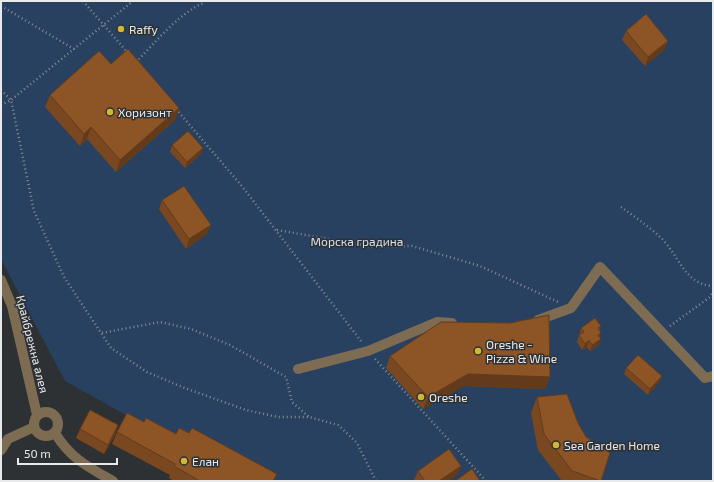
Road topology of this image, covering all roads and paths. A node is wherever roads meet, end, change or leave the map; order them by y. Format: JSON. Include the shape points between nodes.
{"nodes":[{"id":1,"x":83,"y":1,"type":"edge"},
{"id":2,"x":133,"y":1,"type":"edge"},
{"id":3,"x":203,"y":3,"type":"dead end"},
{"id":4,"x":1,"y":6,"type":"edge"},
{"id":5,"x":104,"y":24,"type":"junction"},
{"id":6,"x":74,"y":49,"type":"junction"},
{"id":7,"x":136,"y":62,"type":"junction"},
{"id":8,"x":141,"y":68,"type":"edge"},
{"id":9,"x":1,"y":90,"type":"edge"},
{"id":10,"x":11,"y":100,"type":"junction"},
{"id":11,"x":170,"y":103,"type":"edge"},
{"id":12,"x":1,"y":105,"type":"edge"},
{"id":13,"x":621,"y":207,"type":"dead end"},
{"id":14,"x":276,"y":230,"type":"junction"},
{"id":15,"x":1,"y":280,"type":"edge"},
{"id":16,"x":713,"y":286,"type":"edge"},
{"id":17,"x":713,"y":292,"type":"edge"},
{"id":18,"x":571,"y":308,"type":"junction"},
{"id":19,"x":529,"y":322,"type":"edge"},
{"id":20,"x":466,"y":324,"type":"edge"},
{"id":21,"x":661,"y":332,"type":"junction"},
{"id":22,"x":102,"y":333,"type":"junction"},
{"id":23,"x":368,"y":351,"type":"junction"},
{"id":24,"x":298,"y":369,"type":"dead end"},
{"id":25,"x":709,"y":377,"type":"edge"},
{"id":26,"x":713,"y":386,"type":"edge"},
{"id":27,"x":37,"y":415,"type":"junction"},
{"id":28,"x":309,"y":417,"type":"junction"},
{"id":29,"x":34,"y":427,"type":"junction"},
{"id":30,"x":55,"y":433,"type":"junction"},
{"id":31,"x":1,"y":450,"type":"edge"},
{"id":32,"x":113,"y":481,"type":"edge"},
{"id":33,"x":376,"y":481,"type":"edge"},
{"id":34,"x":486,"y":481,"type":"edge"}],
"edges":[{"from":1,"to":5,"type":"path"},
{"from":2,"to":5,"type":"path"},
{"from":3,"to":7,"type":"path","via":[[170,28]]},
{"from":4,"to":6,"type":"path"},
{"from":5,"to":6,"type":"path"},
{"from":5,"to":7,"type":"path"},
{"from":6,"to":10,"type":"path"},
{"from":7,"to":8,"type":"path"},
{"from":9,"to":10,"type":"path"},
{"from":10,"to":12,"type":"path"},
{"from":10,"to":22,"type":"path","via":[[34,211],[64,277]]},
{"from":11,"to":14,"type":"path"},
{"from":13,"to":16,"type":"path","via":[[661,238],[681,268],[692,278]]},
{"from":14,"to":18,"type":"path","via":[[374,247],[412,246],[435,252],[480,266]]},
{"from":14,"to":23,"type":"path"},
{"from":15,"to":27,"type":"street","name":"Крайбрежна алея","via":[[12,306]]},
{"from":17,"to":21,"type":"path","via":[[710,297]]},
{"from":18,"to":19,"type":"street"},
{"from":18,"to":21,"type":"street","via":[[600,267]]},
{"from":20,"to":23,"type":"street","via":[[437,322]]},
{"from":21,"to":25,"type":"street"},
{"from":22,"to":28,"type":"path","via":[[111,348],[130,361],[147,372],[182,387],[246,410],[278,417]]},
{"from":22,"to":28,"type":"path","via":[[160,322],[191,329],[230,345],[286,377],[292,402]]},
{"from":23,"to":24,"type":"street"},
{"from":23,"to":34,"type":"path"},
{"from":25,"to":26,"type":"street"},
{"from":27,"to":29,"type":"street","name":"Крайбрежна алея"},
{"from":27,"to":30,"type":"street","name":"Крайбрежна алея","via":[[48,411],[55,415],[59,426]]},
{"from":28,"to":33,"type":"path","via":[[338,425],[349,434],[357,443]]},
{"from":29,"to":30,"type":"street","via":[[43,436]]},
{"from":29,"to":31,"type":"street","via":[[8,440]]},
{"from":30,"to":32,"type":"street","via":[[64,448],[80,462]]}]}
